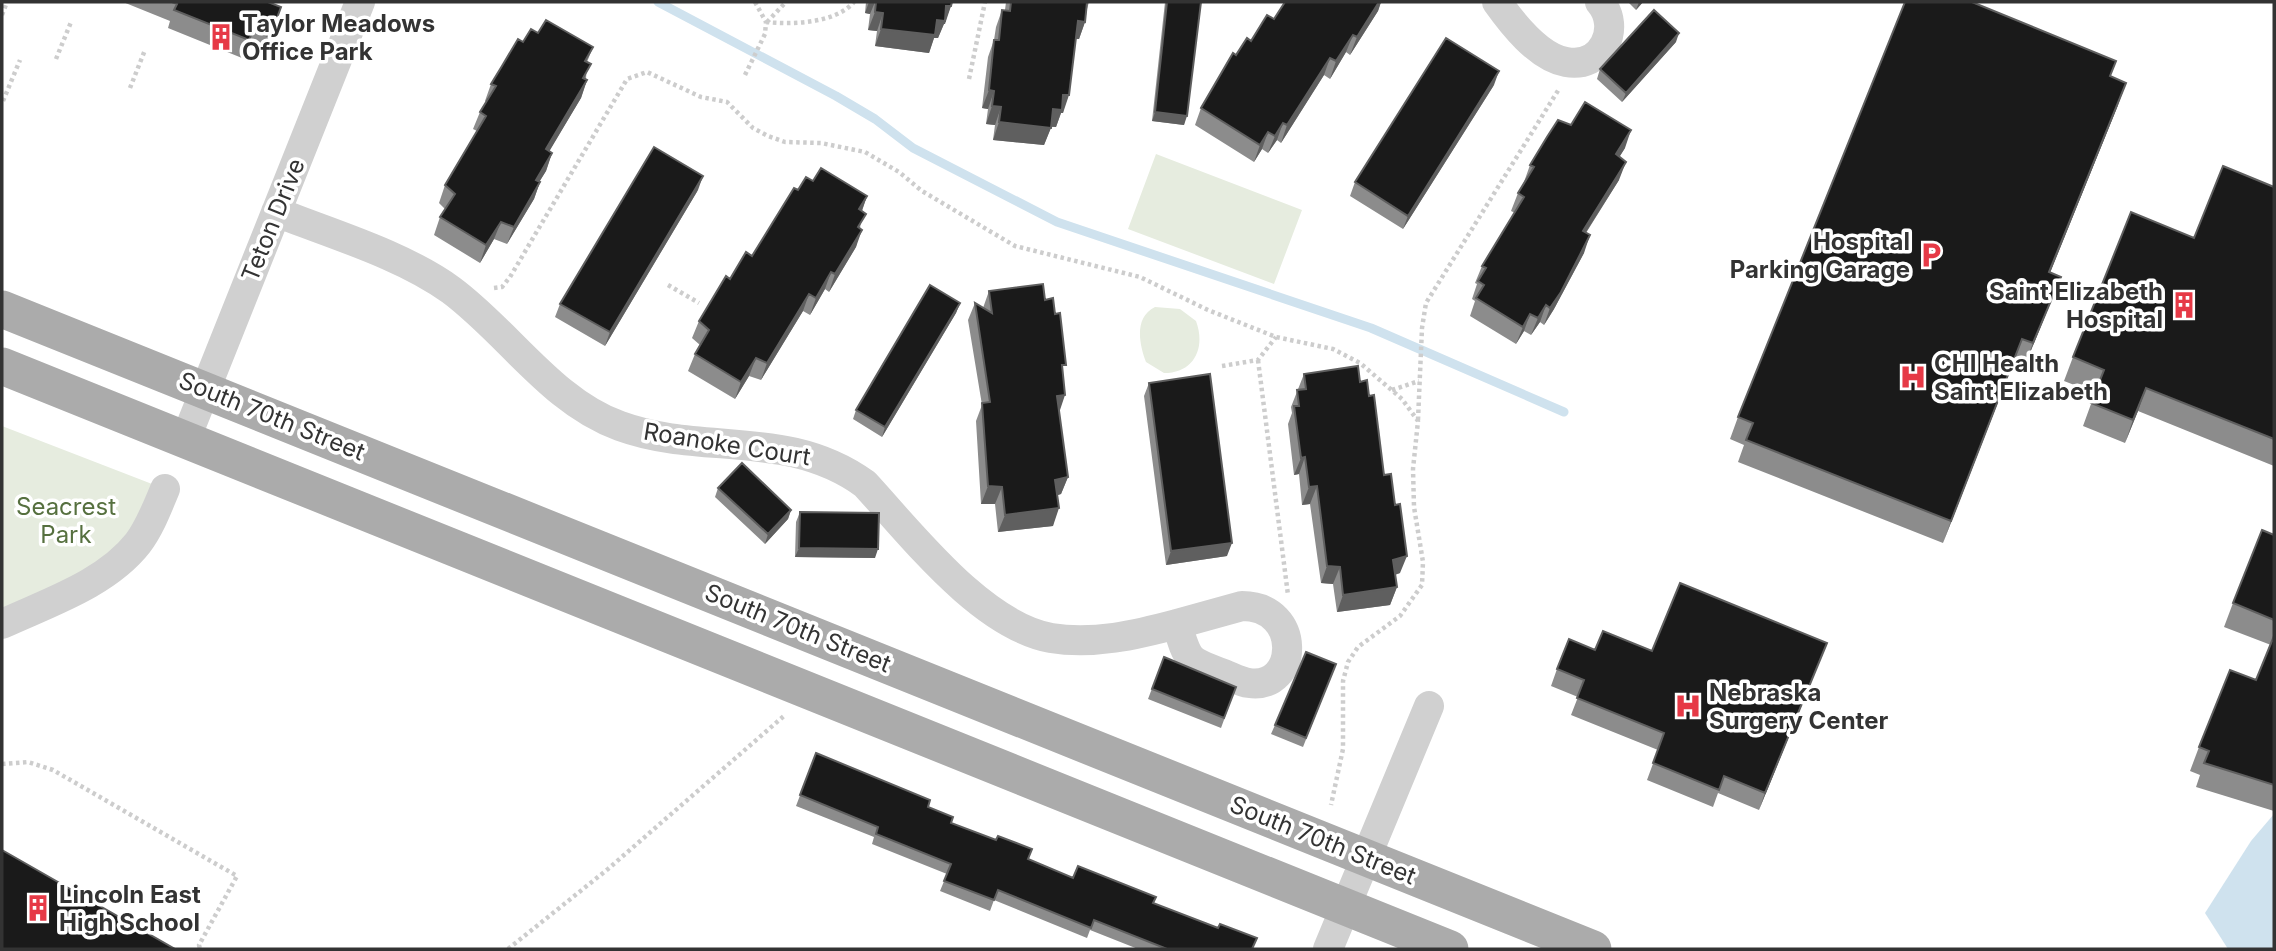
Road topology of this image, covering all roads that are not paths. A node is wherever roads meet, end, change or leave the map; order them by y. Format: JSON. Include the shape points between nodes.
{"nodes":[{"id":1,"x":360,"y":2,"type":"edge"},
{"id":2,"x":1497,"y":2,"type":"edge"},
{"id":3,"x":1600,"y":2,"type":"edge"},
{"id":4,"x":276,"y":212,"type":"junction"},
{"id":5,"x":2,"y":309,"type":"edge"},
{"id":6,"x":2,"y":366,"type":"edge"},
{"id":7,"x":205,"y":388,"type":"junction"},
{"id":8,"x":186,"y":438,"type":"junction"},
{"id":9,"x":165,"y":489,"type":"dead end"},
{"id":10,"x":2,"y":624,"type":"edge"},
{"id":11,"x":1177,"y":624,"type":"dead end"},
{"id":12,"x":1429,"y":706,"type":"dead end"},
{"id":13,"x":1365,"y":857,"type":"junction"},
{"id":14,"x":1345,"y":906,"type":"junction"},
{"id":15,"x":1328,"y":949,"type":"edge"},
{"id":16,"x":1450,"y":949,"type":"edge"},
{"id":17,"x":1593,"y":949,"type":"edge"}],
"edges":[{"from":1,"to":4,"type":"street","name":"Teton Drive"},
{"from":2,"to":3,"type":"street","via":[[1538,47],[1565,62],[1578,63],[1592,59],[1609,39],[1611,25]]},
{"from":4,"to":7,"type":"street","name":"Teton Drive"},
{"from":4,"to":11,"type":"street","name":"Roanoke Court","via":[[399,262],[449,288],[567,395],[604,421],[661,435],[812,455],[852,474],[969,594],[1019,629],[1080,640],[1117,638]]},
{"from":5,"to":7,"type":"main road","name":"South 70th Street"},
{"from":6,"to":8,"type":"main road"},
{"from":7,"to":8,"type":"street","name":"Teton Drive"},
{"from":7,"to":13,"type":"main road","name":"South 70th Street"},
{"from":8,"to":14,"type":"main road"},
{"from":9,"to":10,"type":"street","via":[[152,520],[123,558],[71,592]]},
{"from":12,"to":13,"type":"street"},
{"from":13,"to":14,"type":"street"},
{"from":13,"to":17,"type":"main road","name":"South 70th Street"},
{"from":14,"to":15,"type":"street"},
{"from":14,"to":16,"type":"main road"}]}
